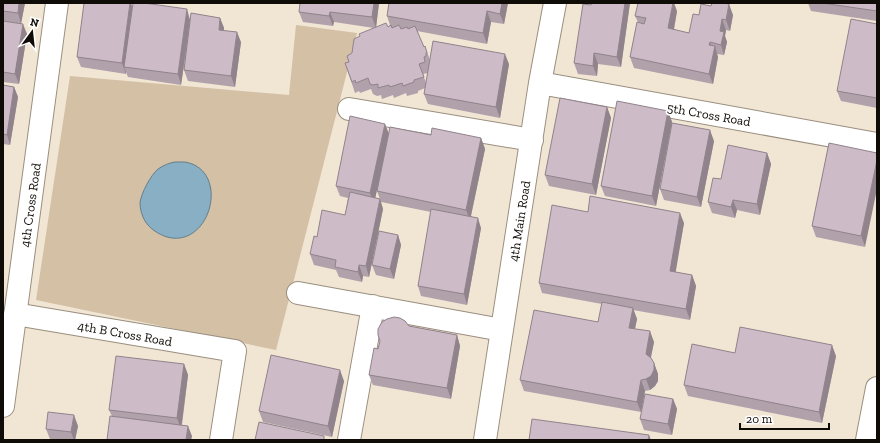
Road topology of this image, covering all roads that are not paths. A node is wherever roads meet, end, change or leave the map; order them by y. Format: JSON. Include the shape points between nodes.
{"nodes":[{"id":1,"x":57,"y":3,"type":"edge"},
{"id":2,"x":555,"y":3,"type":"edge"},
{"id":3,"x":540,"y":83,"type":"junction"},
{"id":4,"x":349,"y":109,"type":"dead end"},
{"id":5,"x":532,"y":140,"type":"junction"},
{"id":6,"x":877,"y":144,"type":"edge"},
{"id":7,"x":298,"y":293,"type":"dead end"},
{"id":8,"x":373,"y":306,"type":"junction"},
{"id":9,"x":16,"y":314,"type":"junction"},
{"id":10,"x":502,"y":330,"type":"junction"},
{"id":11,"x":877,"y":388,"type":"edge"},
{"id":12,"x":3,"y":406,"type":"edge"},
{"id":13,"x":221,"y":440,"type":"edge"},
{"id":14,"x":349,"y":440,"type":"edge"},
{"id":15,"x":485,"y":440,"type":"edge"},
{"id":16,"x":867,"y":440,"type":"edge"}],
"edges":[{"from":1,"to":9,"type":"street","name":"4th Cross Road"},
{"from":2,"to":3,"type":"street","name":"4th Main Road"},
{"from":3,"to":5,"type":"street","name":"4th Main Road"},
{"from":3,"to":6,"type":"street","name":"5th Cross Road"},
{"from":4,"to":5,"type":"street"},
{"from":5,"to":10,"type":"street","name":"4th Main Road"},
{"from":7,"to":8,"type":"street"},
{"from":8,"to":10,"type":"street"},
{"from":8,"to":14,"type":"street"},
{"from":9,"to":12,"type":"street","name":"4th Cross Road"},
{"from":9,"to":13,"type":"street","name":"4th B Cross Road","via":[[235,351]]},
{"from":10,"to":15,"type":"street","name":"4th Main Road"},
{"from":11,"to":16,"type":"street"}]}
